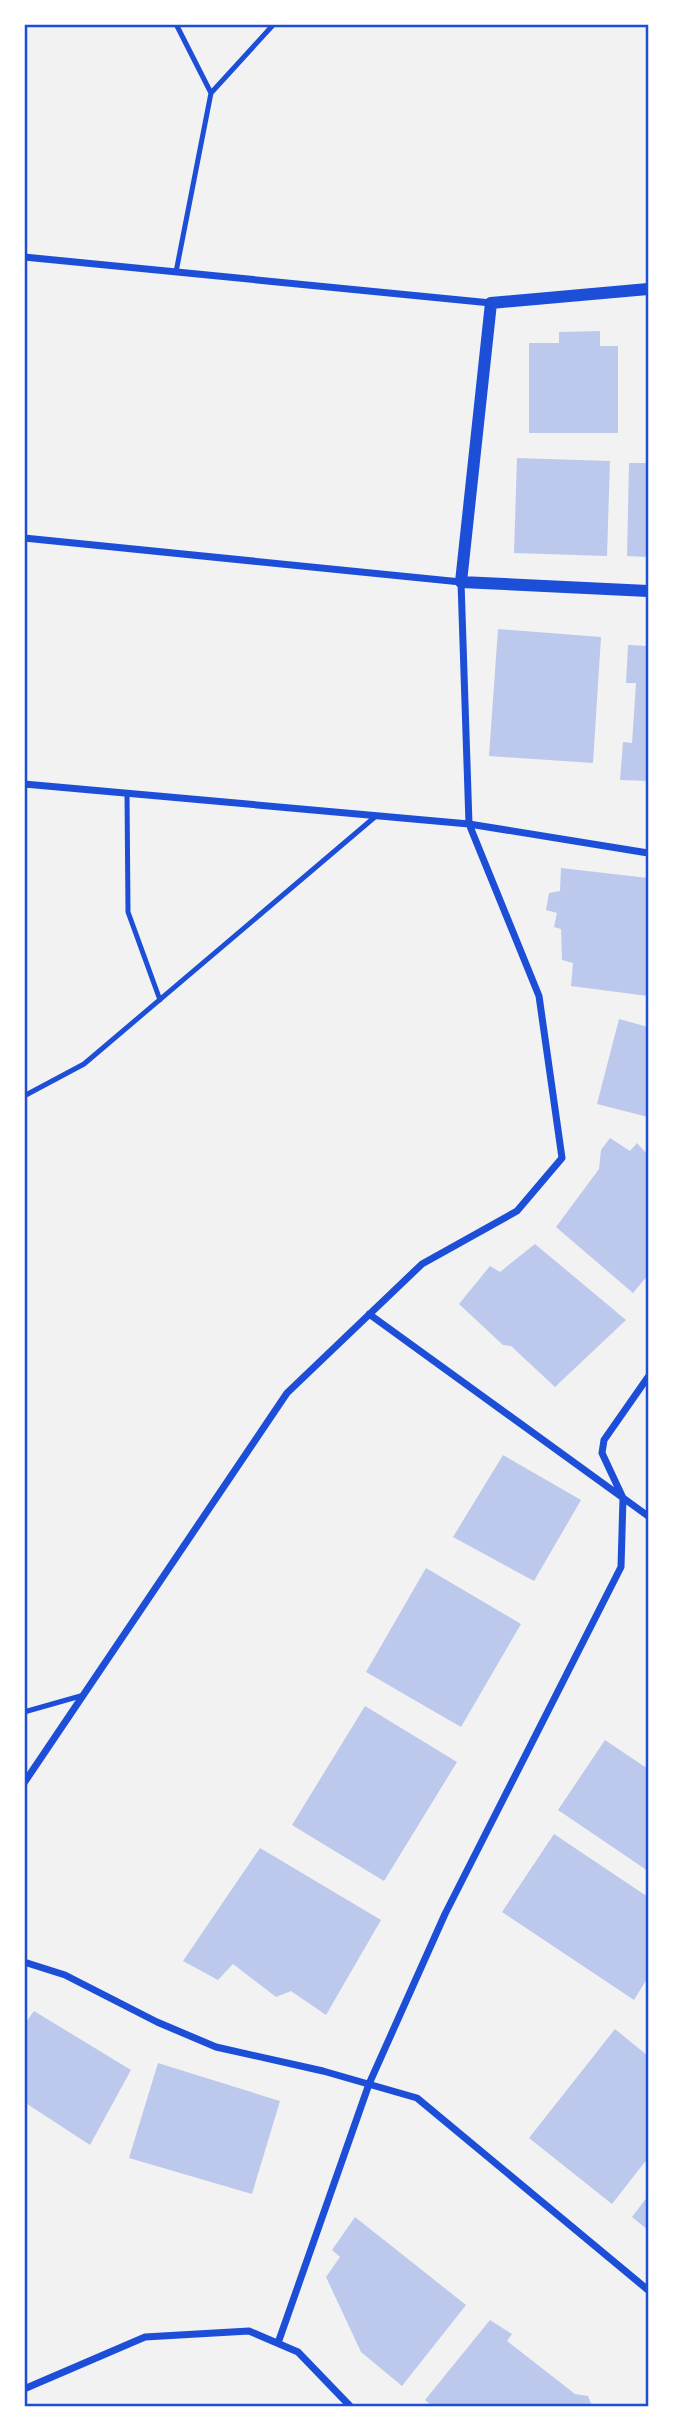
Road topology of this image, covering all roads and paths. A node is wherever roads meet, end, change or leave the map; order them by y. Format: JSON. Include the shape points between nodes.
{"nodes":[{"id":1,"x":176,"y":24,"type":"edge"},
{"id":2,"x":274,"y":24,"type":"edge"},
{"id":3,"x":211,"y":93,"type":"junction"},
{"id":4,"x":24,"y":257,"type":"edge"},
{"id":5,"x":176,"y":272,"type":"junction"},
{"id":6,"x":649,"y":289,"type":"edge"},
{"id":7,"x":491,"y":303,"type":"junction"},
{"id":8,"x":24,"y":538,"type":"edge"},
{"id":9,"x":461,"y":582,"type":"junction"},
{"id":10,"x":649,"y":591,"type":"edge"},
{"id":11,"x":24,"y":783,"type":"edge"},
{"id":12,"x":127,"y":793,"type":"junction"},
{"id":13,"x":376,"y":816,"type":"junction"},
{"id":14,"x":469,"y":824,"type":"junction"},
{"id":15,"x":649,"y":853,"type":"edge"},
{"id":16,"x":160,"y":1000,"type":"junction"},
{"id":17,"x":24,"y":1096,"type":"edge"},
{"id":18,"x":369,"y":1314,"type":"junction"},
{"id":19,"x":649,"y":1377,"type":"edge"},
{"id":20,"x":623,"y":1498,"type":"junction"},
{"id":21,"x":649,"y":1516,"type":"edge"},
{"id":22,"x":84,"y":1695,"type":"junction"},
{"id":23,"x":24,"y":1712,"type":"edge"},
{"id":24,"x":24,"y":1783,"type":"edge"},
{"id":25,"x":24,"y":1962,"type":"edge"},
{"id":26,"x":369,"y":2084,"type":"junction"},
{"id":27,"x":649,"y":2290,"type":"edge"},
{"id":28,"x":278,"y":2343,"type":"junction"},
{"id":29,"x":24,"y":2389,"type":"edge"},
{"id":30,"x":350,"y":2406,"type":"edge"}],
"edges":[{"from":1,"to":3,"type":"lane"},
{"from":2,"to":3,"type":"lane"},
{"from":3,"to":5,"type":"lane"},
{"from":4,"to":5,"type":"street"},
{"from":5,"to":7,"type":"street"},
{"from":6,"to":7,"type":"street"},
{"from":7,"to":9,"type":"street"},
{"from":8,"to":9,"type":"street"},
{"from":9,"to":10,"type":"street"},
{"from":9,"to":14,"type":"street"},
{"from":11,"to":12,"type":"street"},
{"from":12,"to":13,"type":"street"},
{"from":12,"to":16,"type":"lane","via":[[128,912]]},
{"from":13,"to":14,"type":"street"},
{"from":13,"to":16,"type":"lane"},
{"from":14,"to":15,"type":"street"},
{"from":14,"to":18,"type":"street","via":[[539,996],[562,1158],[517,1212],[422,1264]]},
{"from":16,"to":17,"type":"lane","via":[[84,1064]]},
{"from":18,"to":20,"type":"street"},
{"from":18,"to":22,"type":"street","via":[[287,1393]]},
{"from":19,"to":20,"type":"street","via":[[604,1440],[602,1453]]},
{"from":20,"to":21,"type":"street"},
{"from":20,"to":26,"type":"street","via":[[621,1567],[445,1914]]},
{"from":22,"to":23,"type":"lane"},
{"from":22,"to":24,"type":"street"},
{"from":25,"to":26,"type":"street","via":[[65,1975],[216,2047]]},
{"from":26,"to":27,"type":"street","via":[[417,2098]]},
{"from":26,"to":28,"type":"street"},
{"from":28,"to":29,"type":"street","via":[[248,2331],[145,2336]]},
{"from":28,"to":30,"type":"street","via":[[298,2351]]}]}
